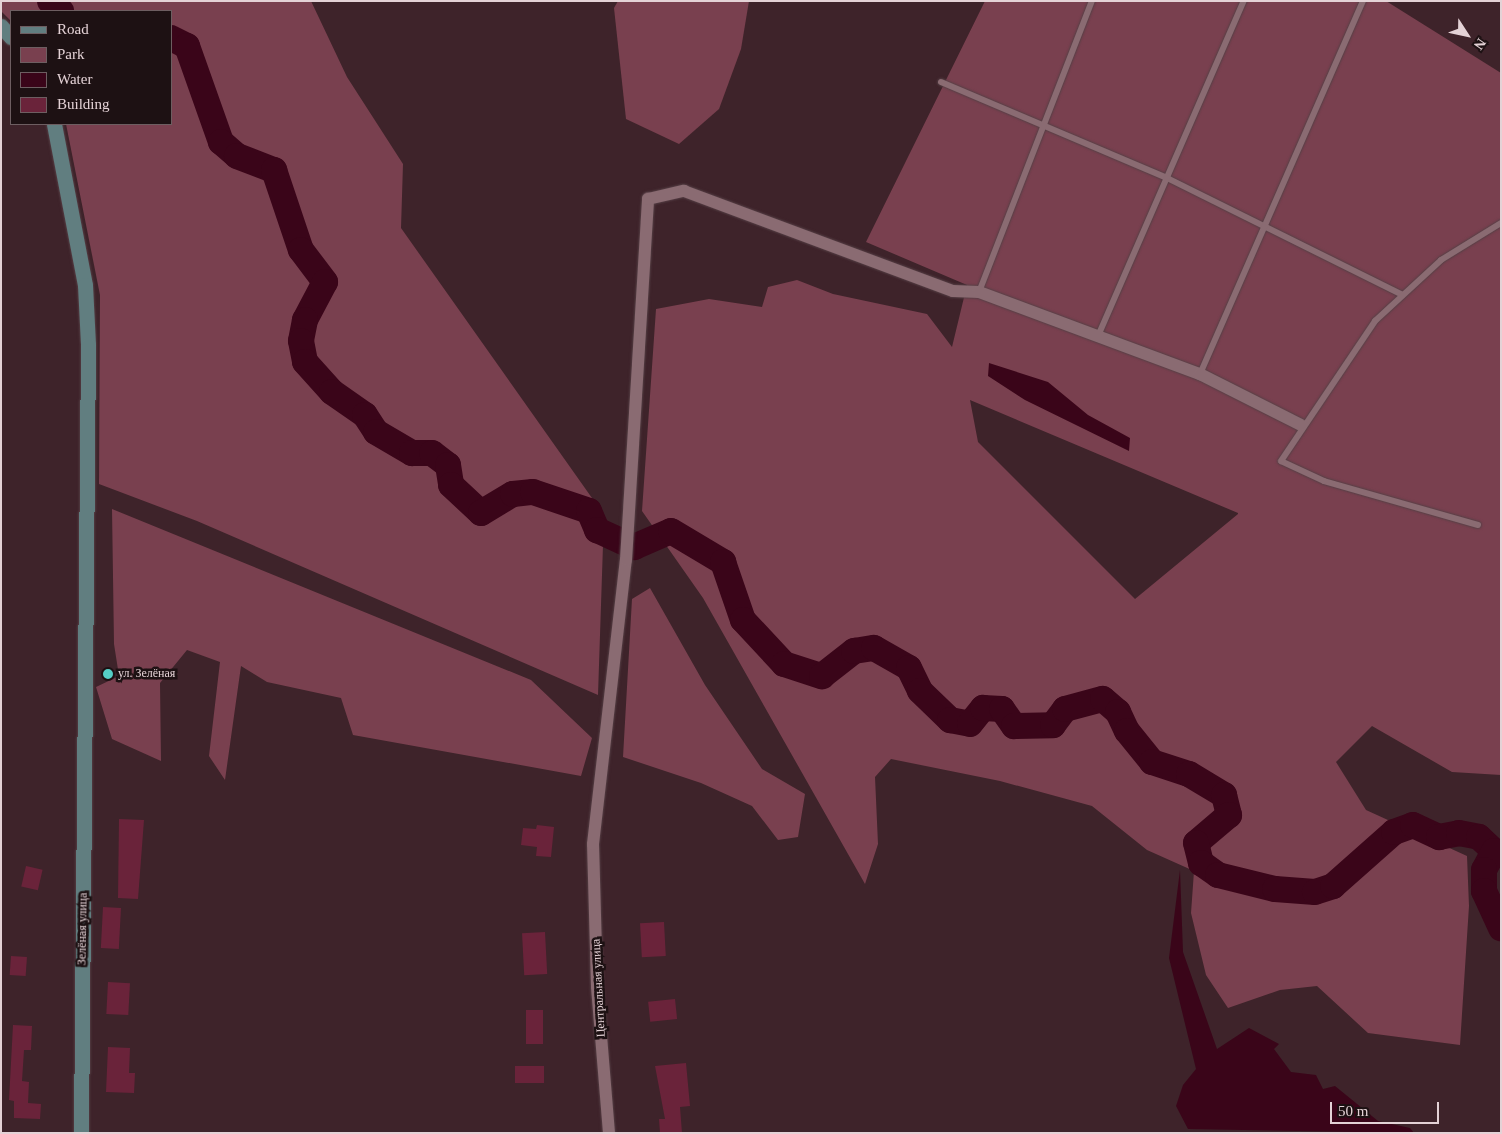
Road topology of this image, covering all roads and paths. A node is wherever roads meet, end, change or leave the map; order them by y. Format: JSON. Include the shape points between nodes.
{"nodes":[{"id":1,"x":1092,"y":1,"type":"edge"},
{"id":2,"x":1244,"y":1,"type":"edge"},
{"id":3,"x":1363,"y":1,"type":"edge"},
{"id":4,"x":1,"y":26,"type":"edge"},
{"id":5,"x":10,"y":36,"type":"edge"},
{"id":6,"x":941,"y":82,"type":"dead end"},
{"id":7,"x":54,"y":125,"type":"edge"},
{"id":8,"x":1044,"y":125,"type":"junction"},
{"id":9,"x":1167,"y":178,"type":"junction"},
{"id":10,"x":1501,"y":223,"type":"edge"},
{"id":11,"x":1265,"y":225,"type":"junction"},
{"id":12,"x":979,"y":292,"type":"junction"},
{"id":13,"x":1403,"y":295,"type":"junction"},
{"id":14,"x":1098,"y":336,"type":"junction"},
{"id":15,"x":1200,"y":374,"type":"junction"},
{"id":16,"x":1301,"y":425,"type":"junction"},
{"id":17,"x":1478,"y":524,"type":"dead end"},
{"id":18,"x":81,"y":1133,"type":"edge"},
{"id":19,"x":609,"y":1133,"type":"edge"}],
"edges":[{"from":1,"to":8,"type":"lane"},
{"from":2,"to":9,"type":"lane"},
{"from":3,"to":11,"type":"lane"},
{"from":4,"to":5,"type":"main road"},
{"from":6,"to":8,"type":"lane"},
{"from":7,"to":18,"type":"main road","name":"Зелёная улица","via":[[70,192],[88,335]]},
{"from":8,"to":9,"type":"lane"},
{"from":8,"to":12,"type":"lane"},
{"from":9,"to":11,"type":"lane"},
{"from":9,"to":14,"type":"lane"},
{"from":10,"to":13,"type":"lane","via":[[1440,260]]},
{"from":11,"to":13,"type":"lane"},
{"from":11,"to":15,"type":"lane"},
{"from":12,"to":14,"type":"street"},
{"from":12,"to":19,"type":"street","name":"Центральная улица","via":[[953,291],[684,191],[648,199],[626,560],[593,844],[597,986]]},
{"from":13,"to":16,"type":"lane","via":[[1375,321]]},
{"from":14,"to":15,"type":"street"},
{"from":15,"to":16,"type":"street"},
{"from":16,"to":17,"type":"lane","via":[[1281,461],[1324,481]]}]}
